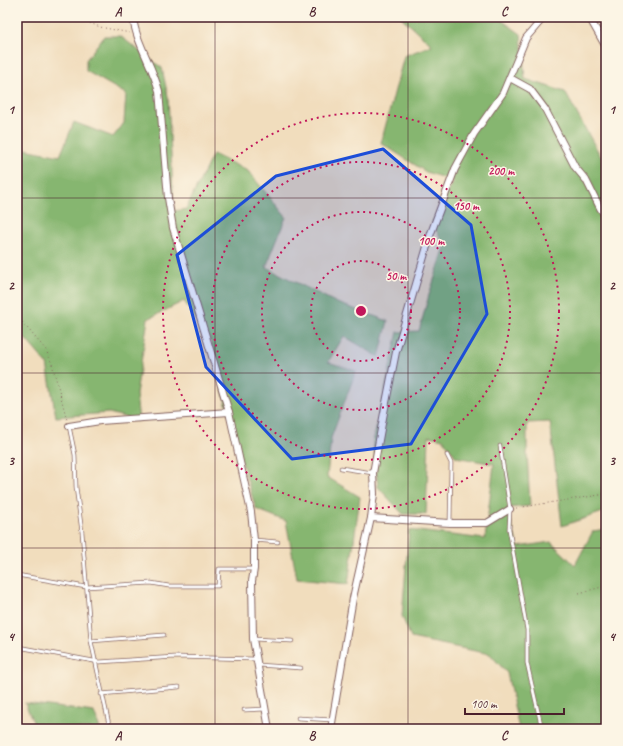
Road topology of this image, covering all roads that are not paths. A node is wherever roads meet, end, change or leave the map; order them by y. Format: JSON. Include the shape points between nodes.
{"nodes":[{"id":1,"x":133,"y":17,"type":"edge"},
{"id":2,"x":531,"y":17,"type":"edge"},
{"id":3,"x":544,"y":17,"type":"edge"},
{"id":4,"x":589,"y":17,"type":"edge"},
{"id":5,"x":537,"y":23,"type":"junction"},
{"id":6,"x":606,"y":47,"type":"edge"},
{"id":7,"x":510,"y":78,"type":"junction"},
{"id":8,"x":606,"y":217,"type":"edge"},
{"id":9,"x":229,"y":412,"type":"junction"},
{"id":10,"x":69,"y":426,"type":"joint"},
{"id":11,"x":500,"y":446,"type":"dead end"},
{"id":12,"x":447,"y":455,"type":"dead end"},
{"id":13,"x":340,"y":468,"type":"dead end"},
{"id":14,"x":373,"y":473,"type":"junction"},
{"id":15,"x":510,"y":509,"type":"junction"},
{"id":16,"x":371,"y":518,"type":"junction"},
{"id":17,"x":450,"y":524,"type":"junction"},
{"id":18,"x":254,"y":540,"type":"junction"},
{"id":19,"x":278,"y":542,"type":"dead end"},
{"id":20,"x":254,"y":569,"type":"junction"},
{"id":21,"x":17,"y":575,"type":"edge"},
{"id":22,"x":86,"y":587,"type":"junction"},
{"id":23,"x":164,"y":635,"type":"dead end"},
{"id":24,"x":253,"y":639,"type":"junction"},
{"id":25,"x":91,"y":641,"type":"junction"},
{"id":26,"x":292,"y":641,"type":"dead end"},
{"id":27,"x":18,"y":647,"type":"edge"},
{"id":28,"x":94,"y":661,"type":"junction"},
{"id":29,"x":256,"y":662,"type":"junction"},
{"id":30,"x":301,"y":668,"type":"dead end"},
{"id":31,"x":179,"y":687,"type":"dead end"},
{"id":32,"x":101,"y":694,"type":"junction"},
{"id":33,"x":265,"y":709,"type":"junction"},
{"id":34,"x":244,"y":710,"type":"dead end"},
{"id":35,"x":298,"y":718,"type":"dead end"},
{"id":36,"x":333,"y":720,"type":"junction"},
{"id":37,"x":110,"y":729,"type":"edge"},
{"id":38,"x":269,"y":729,"type":"edge"},
{"id":39,"x":331,"y":729,"type":"edge"},
{"id":40,"x":542,"y":729,"type":"edge"}],
"edges":[{"from":1,"to":9,"type":"street","via":[[159,91],[173,228]]},
{"from":2,"to":5,"type":"street"},
{"from":3,"to":5,"type":"street"},
{"from":4,"to":6,"type":"street"},
{"from":5,"to":7,"type":"street","via":[[526,38]]},
{"from":7,"to":8,"type":"street","via":[[530,89],[546,109],[574,166],[586,180]]},
{"from":7,"to":14,"type":"street","via":[[455,169],[431,233],[396,352]]},
{"from":9,"to":10,"type":"street","via":[[100,420]]},
{"from":9,"to":18,"type":"street","via":[[249,499]]},
{"from":10,"to":22,"type":"lane","via":[[75,455]]},
{"from":11,"to":15,"type":"lane"},
{"from":12,"to":17,"type":"lane","via":[[451,463]]},
{"from":13,"to":14,"type":"lane"},
{"from":14,"to":16,"type":"street"},
{"from":15,"to":17,"type":"street","via":[[487,523]]},
{"from":15,"to":40,"type":"lane","via":[[509,529],[527,630],[527,664]]},
{"from":16,"to":17,"type":"street"},
{"from":16,"to":36,"type":"street","via":[[353,598]]},
{"from":18,"to":19,"type":"lane"},
{"from":18,"to":20,"type":"street"},
{"from":20,"to":22,"type":"lane","via":[[219,569],[218,586],[169,586],[151,583]]},
{"from":20,"to":24,"type":"street"},
{"from":21,"to":22,"type":"lane"},
{"from":22,"to":25,"type":"lane"},
{"from":23,"to":25,"type":"lane"},
{"from":24,"to":26,"type":"lane"},
{"from":24,"to":29,"type":"street"},
{"from":25,"to":28,"type":"lane"},
{"from":27,"to":28,"type":"lane"},
{"from":28,"to":29,"type":"lane","via":[[175,657]]},
{"from":28,"to":32,"type":"lane"},
{"from":29,"to":30,"type":"lane"},
{"from":29,"to":33,"type":"street"},
{"from":31,"to":32,"type":"lane"},
{"from":32,"to":37,"type":"lane"},
{"from":33,"to":34,"type":"lane"},
{"from":33,"to":38,"type":"street"},
{"from":35,"to":36,"type":"lane"},
{"from":36,"to":39,"type":"street"}]}
